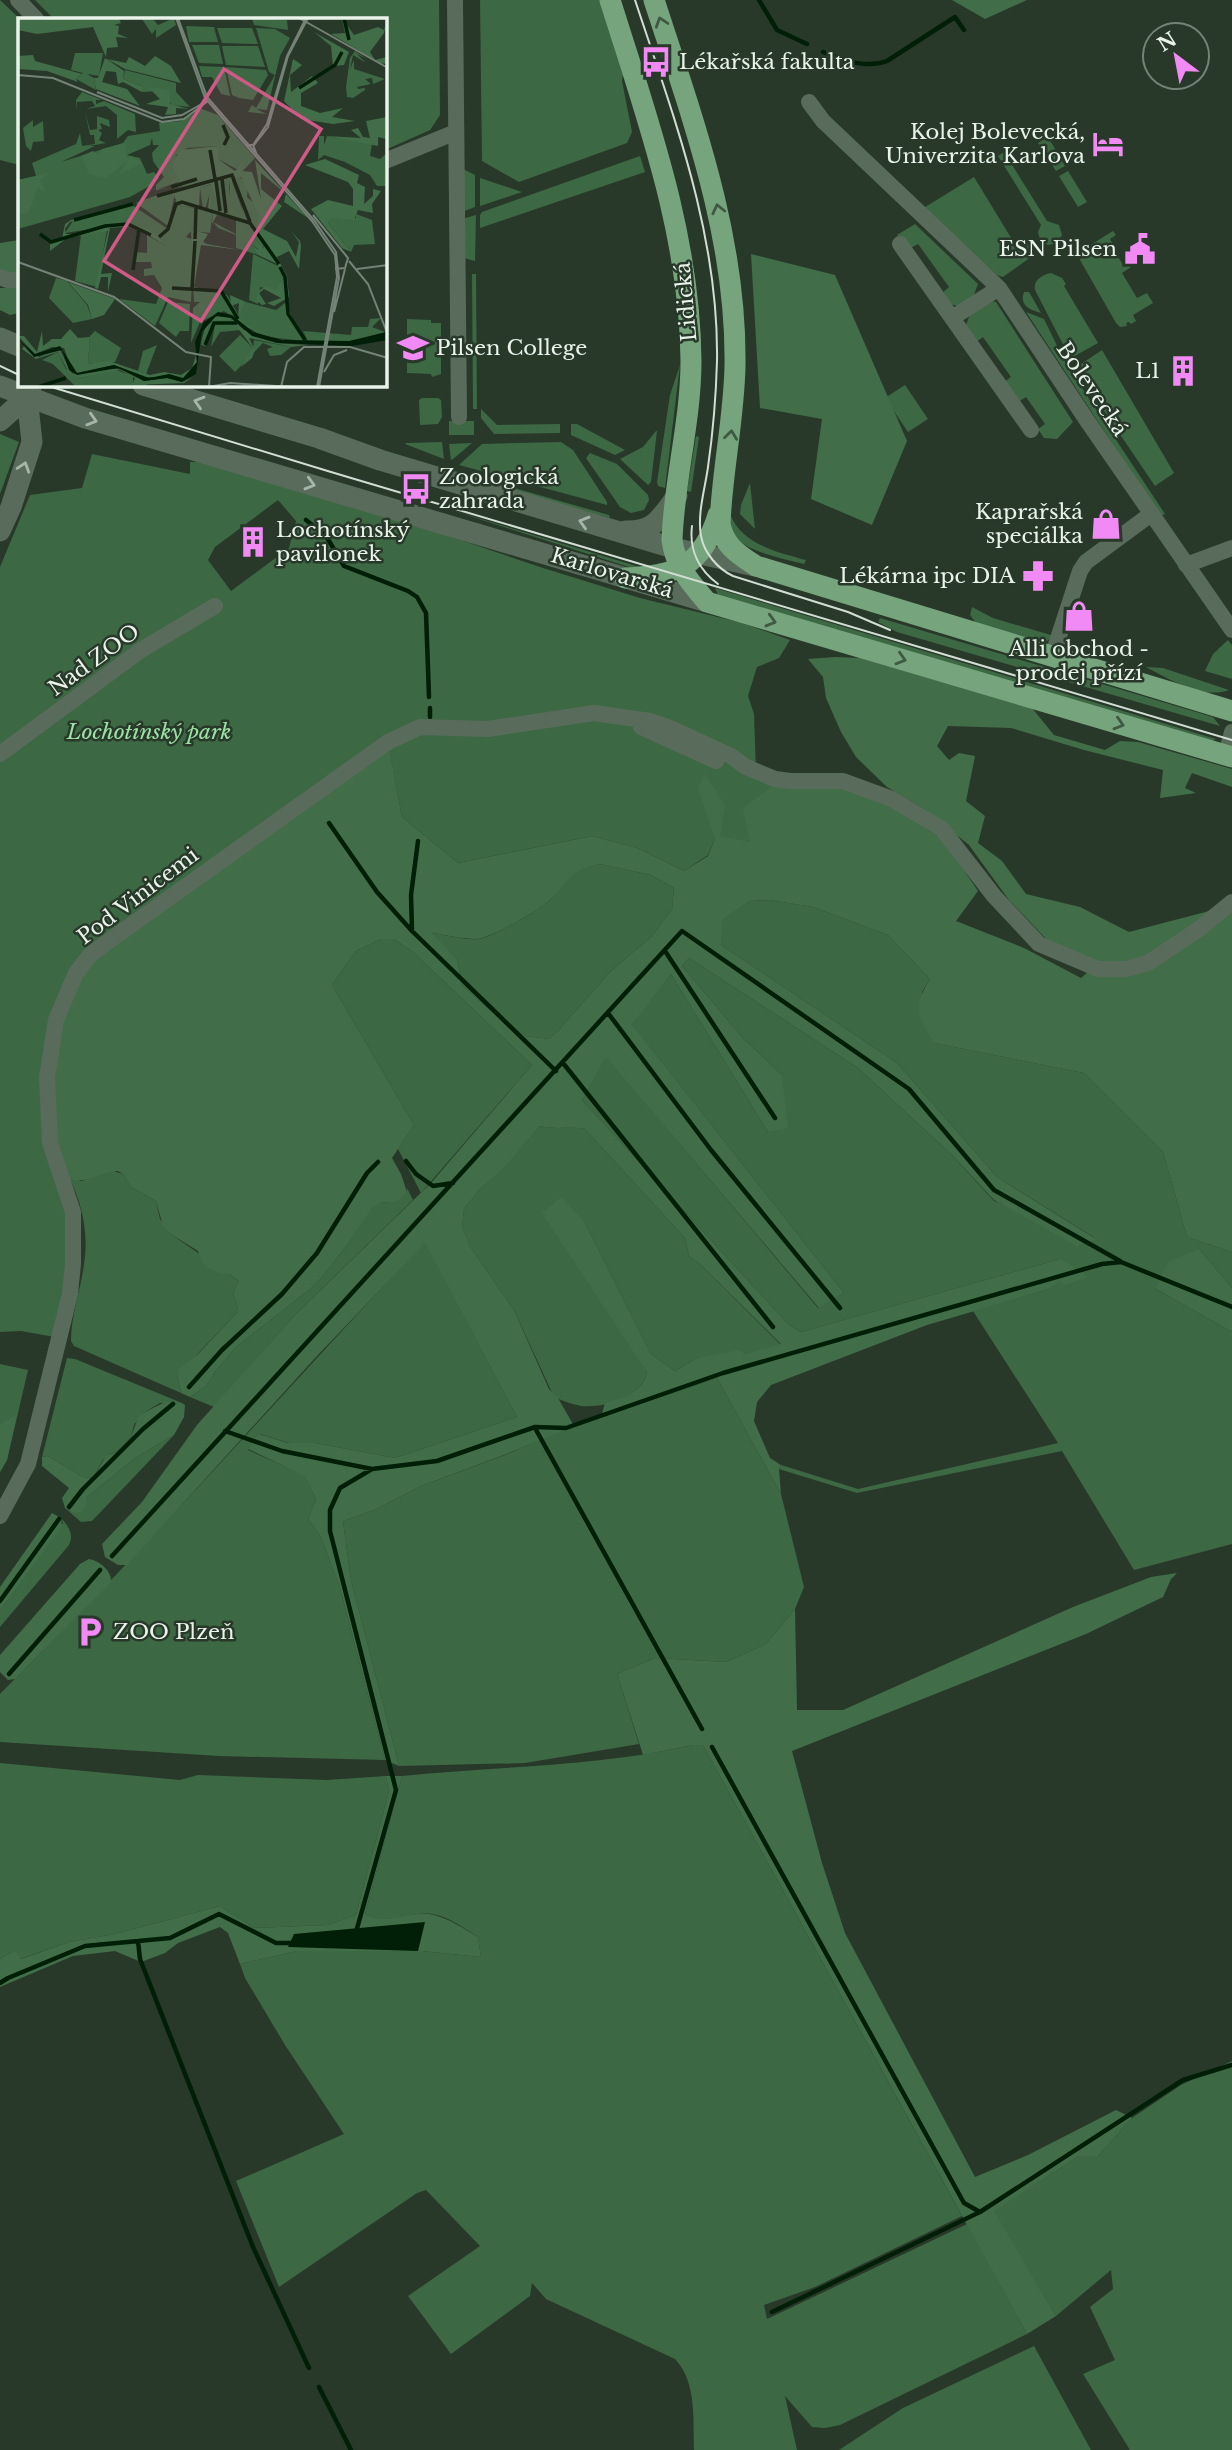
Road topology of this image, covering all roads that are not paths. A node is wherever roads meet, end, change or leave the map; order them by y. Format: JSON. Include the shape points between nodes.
{"nodes":[{"id":1,"x":18,"y":0,"type":"edge"},
{"id":2,"x":455,"y":0,"type":"edge"},
{"id":3,"x":610,"y":0,"type":"edge"},
{"id":4,"x":654,"y":0,"type":"edge"},
{"id":5,"x":35,"y":18,"type":"edge"},
{"id":6,"x":809,"y":103,"type":"dead end"},
{"id":7,"x":456,"y":132,"type":"junction"},
{"id":8,"x":387,"y":160,"type":"edge"},
{"id":9,"x":900,"y":244,"type":"dead end"},
{"id":10,"x":0,"y":277,"type":"edge"},
{"id":11,"x":18,"y":280,"type":"edge"},
{"id":12,"x":999,"y":288,"type":"junction"},
{"id":13,"x":952,"y":318,"type":"junction"},
{"id":14,"x":0,"y":338,"type":"edge"},
{"id":15,"x":18,"y":346,"type":"edge"},
{"id":16,"x":0,"y":386,"type":"edge"},
{"id":17,"x":150,"y":387,"type":"edge"},
{"id":18,"x":29,"y":391,"type":"edge"},
{"id":19,"x":459,"y":417,"type":"dead end"},
{"id":20,"x":0,"y":421,"type":"edge"},
{"id":21,"x":1031,"y":430,"type":"dead end"},
{"id":22,"x":677,"y":496,"type":"junction"},
{"id":23,"x":722,"y":502,"type":"junction"},
{"id":24,"x":1151,"y":514,"type":"junction"},
{"id":25,"x":612,"y":530,"type":"junction"},
{"id":26,"x":0,"y":531,"type":"edge"},
{"id":27,"x":1232,"y":548,"type":"edge"},
{"id":28,"x":708,"y":555,"type":"junction"},
{"id":29,"x":677,"y":558,"type":"junction"},
{"id":30,"x":1186,"y":565,"type":"junction"},
{"id":31,"x":756,"y":566,"type":"junction"},
{"id":32,"x":625,"y":578,"type":"junction"},
{"id":33,"x":707,"y":602,"type":"junction"},
{"id":34,"x":215,"y":606,"type":"dead end"},
{"id":35,"x":1232,"y":630,"type":"edge"},
{"id":36,"x":1052,"y":657,"type":"junction"},
{"id":37,"x":1232,"y":711,"type":"edge"},
{"id":38,"x":1232,"y":732,"type":"edge"},
{"id":39,"x":0,"y":754,"type":"edge"},
{"id":40,"x":1229,"y":756,"type":"edge"},
{"id":41,"x":1232,"y":902,"type":"edge"},
{"id":42,"x":0,"y":1516,"type":"edge"}],
"edges":[{"from":1,"to":5,"type":"street"},
{"from":2,"to":7,"type":"street"},
{"from":3,"to":22,"type":"main road","name":"Lidická","via":[[669,191],[684,268],[691,364]]},
{"from":23,"to":4,"type":"main road","one_way":true,"via":[[733,416],[735,337],[730,282],[712,186]]},
{"from":6,"to":12,"type":"street","name":"Bolevecká"},
{"from":7,"to":8,"type":"street"},
{"from":7,"to":19,"type":"street"},
{"from":9,"to":13,"type":"street"},
{"from":10,"to":11,"type":"street"},
{"from":12,"to":13,"type":"street"},
{"from":12,"to":24,"type":"street","name":"Bolevecká"},
{"from":13,"to":21,"type":"street"},
{"from":14,"to":15,"type":"main road"},
{"from":16,"to":18,"type":"main road","name":"Karlovarská"},
{"from":25,"to":17,"type":"main road","name":"Karlovarská","one_way":true},
{"from":18,"to":20,"type":"main road"},
{"from":26,"to":18,"type":"main road","one_way":true,"via":[[32,442]]},
{"from":18,"to":32,"type":"main road","name":"Karlovarská","one_way":true,"via":[[85,418]]},
{"from":22,"to":25,"type":"main road","via":[[648,529]]},
{"from":22,"to":29,"type":"main road","name":"Lidická","via":[[673,524]]},
{"from":23,"to":28,"type":"main road"},
{"from":23,"to":31,"type":"main road","via":[[724,539]]},
{"from":24,"to":30,"type":"street","name":"Bolevecká"},
{"from":24,"to":36,"type":"street","via":[[1080,570]]},
{"from":25,"to":29,"type":"main road","name":"Karlovarská"},
{"from":27,"to":30,"type":"street"},
{"from":28,"to":29,"type":"main road"},
{"from":28,"to":31,"type":"main road"},
{"from":29,"to":32,"type":"main road","via":[[661,574]]},
{"from":29,"to":33,"type":"main road"},
{"from":30,"to":35,"type":"street","name":"Bolevecká"},
{"from":31,"to":36,"type":"main road"},
{"from":32,"to":33,"type":"main road","name":"Karlovarská"},
{"from":33,"to":40,"type":"main road","name":"Karlovarská","one_way":true},
{"from":34,"to":39,"type":"street","name":"Nad ZOO","via":[[141,650]]},
{"from":36,"to":37,"type":"main road"},
{"from":38,"to":40,"type":"street","name":"Karlovarská"},
{"from":41,"to":42,"type":"street","name":"Pod Vinicemi","via":[[1148,963],[1126,970],[1098,970],[1039,944],[993,896],[942,829],[892,799],[843,781],[775,779],[668,727],[594,713],[488,729],[420,727],[388,742],[106,943],[76,973],[56,1020],[47,1077],[50,1143],[73,1212],[70,1294],[27,1464]]}]}
